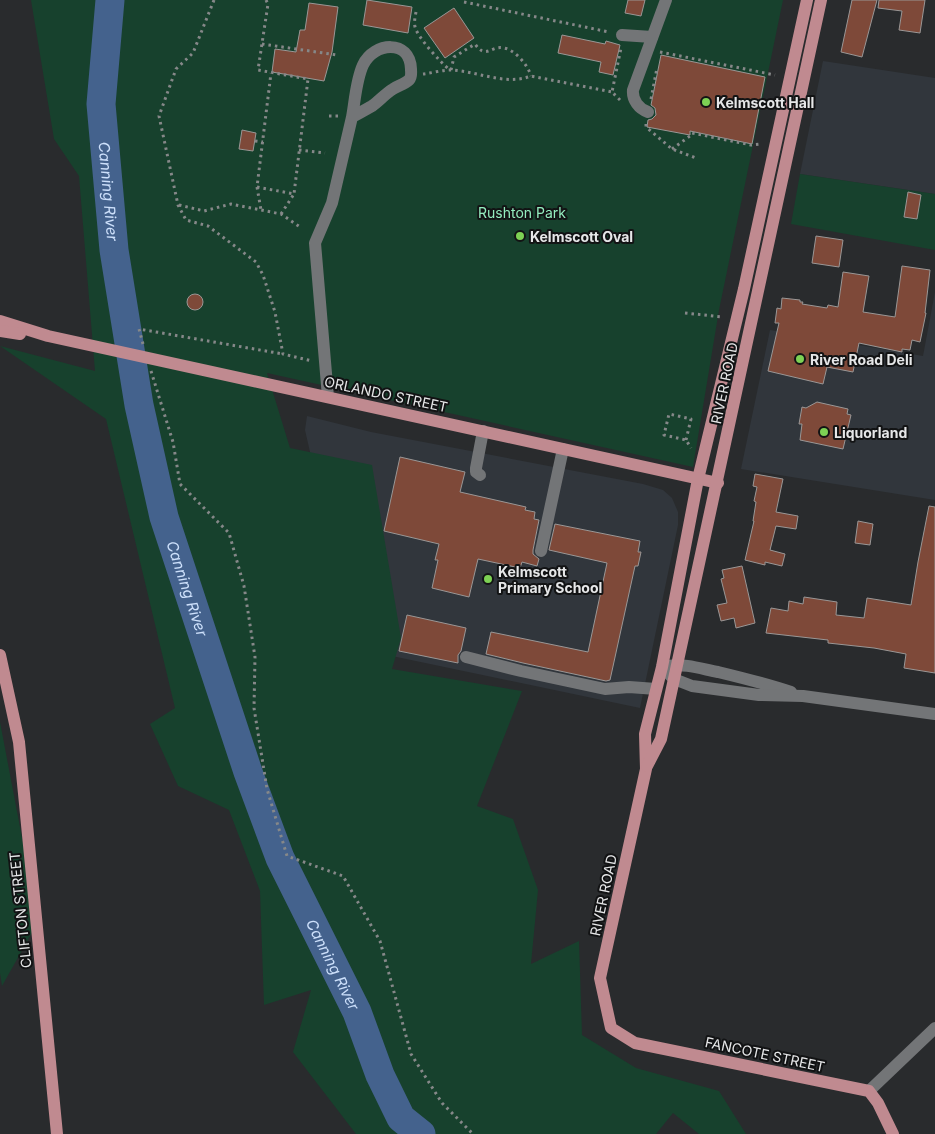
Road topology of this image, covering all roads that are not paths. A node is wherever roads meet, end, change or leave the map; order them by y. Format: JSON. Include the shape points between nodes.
{"nodes":[{"id":1,"x":666,"y":0,"type":"edge"},
{"id":2,"x":807,"y":0,"type":"edge"},
{"id":3,"x":821,"y":0,"type":"edge"},
{"id":4,"x":622,"y":35,"type":"road end"},
{"id":5,"x":652,"y":37,"type":"junction"},
{"id":6,"x":648,"y":112,"type":"road end"},
{"id":7,"x":347,"y":117,"type":"junction"},
{"id":8,"x":0,"y":321,"type":"edge"},
{"id":9,"x":0,"y":332,"type":"edge"},
{"id":10,"x":48,"y":336,"type":"junction"},
{"id":11,"x":328,"y":397,"type":"junction"},
{"id":12,"x":483,"y":431,"type":"junction"},
{"id":13,"x":563,"y":449,"type":"junction"},
{"id":14,"x":480,"y":475,"type":"dead end"},
{"id":15,"x":698,"y":479,"type":"junction"},
{"id":16,"x":718,"y":483,"type":"junction"},
{"id":17,"x":541,"y":551,"type":"dead end"},
{"id":18,"x":0,"y":655,"type":"edge"},
{"id":19,"x":466,"y":657,"type":"dead end"},
{"id":20,"x":678,"y":664,"type":"junction"},
{"id":21,"x":662,"y":667,"type":"junction"},
{"id":22,"x":674,"y":679,"type":"junction"},
{"id":23,"x":656,"y":689,"type":"junction"},
{"id":24,"x":803,"y":696,"type":"junction"},
{"id":25,"x":935,"y":714,"type":"edge"},
{"id":26,"x":646,"y":768,"type":"junction"},
{"id":27,"x":611,"y":1028,"type":"joint"},
{"id":28,"x":935,"y":1028,"type":"edge"},
{"id":29,"x":869,"y":1091,"type":"junction"},
{"id":30,"x":57,"y":1134,"type":"edge"},
{"id":31,"x":893,"y":1134,"type":"edge"}],
"edges":[{"from":1,"to":5,"type":"street"},
{"from":2,"to":15,"type":"main road","name":"RIVER ROAD","via":[[744,289]]},
{"from":3,"to":16,"type":"main road","name":"RIVER ROAD"},
{"from":4,"to":5,"type":"street"},
{"from":5,"to":6,"type":"street","via":[[632,90],[634,100]]},
{"from":7,"to":7,"type":"street","via":[[372,106],[408,80],[410,60],[403,51],[394,47],[381,48],[370,54],[361,70]]},
{"from":7,"to":11,"type":"street","via":[[332,203],[315,243]]},
{"from":8,"to":10,"type":"main road","name":"ORLANDO STREET"},
{"from":9,"to":10,"type":"main road","name":"ORLANDO STREET"},
{"from":10,"to":11,"type":"main road","name":"ORLANDO STREET"},
{"from":11,"to":12,"type":"main road","name":"ORLANDO STREET"},
{"from":12,"to":13,"type":"main road","name":"ORLANDO STREET"},
{"from":12,"to":14,"type":"street","via":[[476,468]]},
{"from":13,"to":15,"type":"main road","name":"ORLANDO STREET"},
{"from":13,"to":17,"type":"street"},
{"from":15,"to":16,"type":"main road","name":"ORLANDO STREET"},
{"from":15,"to":21,"type":"main road","name":"RIVER ROAD"},
{"from":16,"to":20,"type":"main road","name":"RIVER ROAD"},
{"from":18,"to":30,"type":"main road","name":"CLIFTON STREET","via":[[19,742]]},
{"from":19,"to":23,"type":"street","via":[[605,688]]},
{"from":20,"to":21,"type":"street"},
{"from":20,"to":22,"type":"main road","name":"RIVER ROAD"},
{"from":20,"to":24,"type":"street","via":[[764,683]]},
{"from":21,"to":22,"type":"street"},
{"from":21,"to":23,"type":"main road","name":"RIVER ROAD"},
{"from":22,"to":24,"type":"street","via":[[692,686],[759,695]]},
{"from":22,"to":26,"type":"main road","name":"RIVER ROAD","via":[[661,739]]},
{"from":23,"to":26,"type":"main road","name":"RIVER ROAD","via":[[645,734]]},
{"from":24,"to":25,"type":"street"},
{"from":26,"to":27,"type":"main road","name":"RIVER ROAD","via":[[600,978]]},
{"from":27,"to":29,"type":"main road","name":"FANCOTE STREET","via":[[635,1043]]},
{"from":28,"to":29,"type":"street"},
{"from":29,"to":31,"type":"main road"}]}
